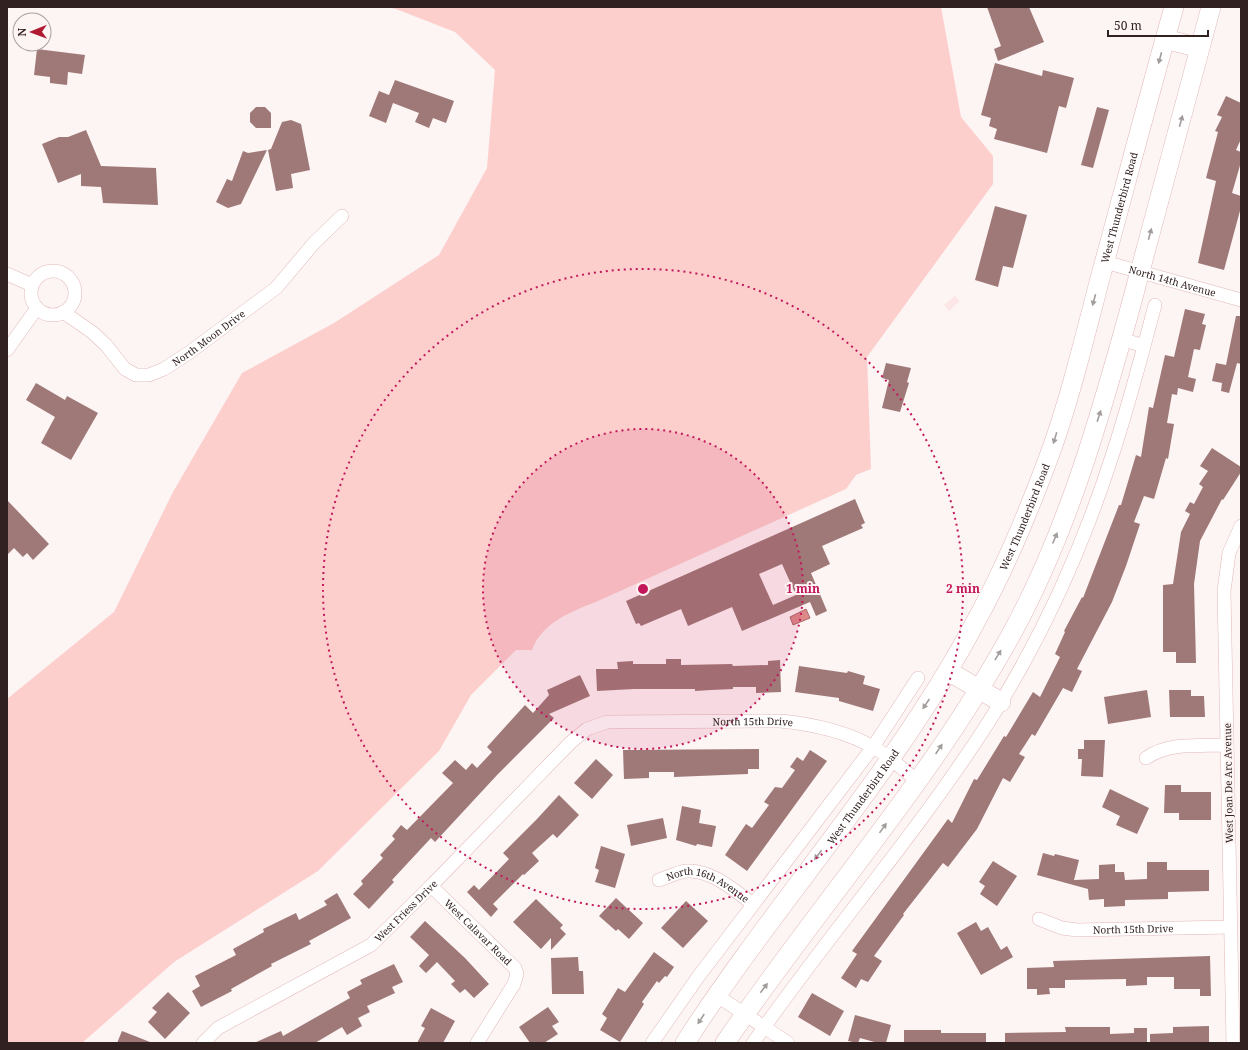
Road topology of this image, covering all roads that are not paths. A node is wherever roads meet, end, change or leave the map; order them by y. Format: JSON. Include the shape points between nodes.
{"nodes":[{"id":1,"x":1174,"y":7,"type":"edge"},
{"id":2,"x":1211,"y":7,"type":"edge"},
{"id":3,"x":1165,"y":39,"type":"junction"},
{"id":4,"x":1200,"y":48,"type":"junction"},
{"id":5,"x":342,"y":216,"type":"dead end"},
{"id":6,"x":1105,"y":262,"type":"junction"},
{"id":7,"x":1140,"y":272,"type":"junction"},
{"id":8,"x":7,"y":274,"type":"edge"},
{"id":9,"x":32,"y":285,"type":"junction"},
{"id":10,"x":1241,"y":300,"type":"edge"},
{"id":11,"x":1155,"y":305,"type":"dead end"},
{"id":12,"x":37,"y":308,"type":"junction"},
{"id":13,"x":64,"y":312,"type":"junction"},
{"id":14,"x":1121,"y":339,"type":"junction"},
{"id":15,"x":1144,"y":346,"type":"junction"},
{"id":16,"x":7,"y":350,"type":"edge"},
{"id":17,"x":1241,"y":526,"type":"edge"},
{"id":18,"x":948,"y":671,"type":"junction"},
{"id":19,"x":918,"y":678,"type":"dead end"},
{"id":20,"x":979,"y":689,"type":"junction"},
{"id":21,"x":1001,"y":702,"type":"junction"},
{"id":22,"x":577,"y":736,"type":"joint"},
{"id":23,"x":1227,"y":745,"type":"junction"},
{"id":24,"x":873,"y":747,"type":"junction"},
{"id":25,"x":890,"y":758,"type":"junction"},
{"id":26,"x":1146,"y":758,"type":"dead end"},
{"id":27,"x":917,"y":781,"type":"junction"},
{"id":28,"x":659,"y":880,"type":"dead end"},
{"id":29,"x":431,"y":886,"type":"junction"},
{"id":30,"x":753,"y":904,"type":"junction"},
{"id":31,"x":1039,"y":919,"type":"dead end"},
{"id":32,"x":1230,"y":927,"type":"junction"},
{"id":33,"x":716,"y":995,"type":"junction"},
{"id":34,"x":745,"y":1014,"type":"junction"},
{"id":35,"x":764,"y":1027,"type":"junction"},
{"id":36,"x":203,"y":1043,"type":"edge"},
{"id":37,"x":477,"y":1043,"type":"edge"},
{"id":38,"x":652,"y":1043,"type":"edge"},
{"id":39,"x":685,"y":1043,"type":"edge"},
{"id":40,"x":725,"y":1043,"type":"edge"},
{"id":41,"x":753,"y":1043,"type":"edge"},
{"id":42,"x":788,"y":1043,"type":"edge"},
{"id":43,"x":1233,"y":1043,"type":"edge"}],
"edges":[{"from":1,"to":3,"type":"main road","name":"West Thunderbird Road"},
{"from":2,"to":4,"type":"main road"},
{"from":3,"to":4,"type":"main road"},
{"from":3,"to":6,"type":"main road","name":"West Thunderbird Road","one_way":true},
{"from":7,"to":4,"type":"main road","one_way":true},
{"from":5,"to":13,"type":"street","name":"North Moon Drive","via":[[314,243],[276,288],[190,352],[164,369],[149,375],[136,375],[125,369],[106,345]]},
{"from":6,"to":7,"type":"street","name":"North 14th Avenue"},
{"from":6,"to":18,"type":"main road","name":"West Thunderbird Road","one_way":true,"via":[[1072,385],[1032,502],[977,620]]},
{"from":7,"to":10,"type":"street","name":"North 14th Avenue"},
{"from":7,"to":14,"type":"main road"},
{"from":8,"to":9,"type":"street"},
{"from":9,"to":12,"type":"street","via":[[32,302]]},
{"from":9,"to":13,"type":"street","via":[[36,278],[48,272],[61,273],[69,278],[74,297]]},
{"from":11,"to":15,"type":"street"},
{"from":12,"to":13,"type":"street","via":[[47,314],[56,315]]},
{"from":12,"to":16,"type":"street"},
{"from":14,"to":15,"type":"street"},
{"from":20,"to":14,"type":"main road","one_way":true,"via":[[1040,576],[1065,515],[1105,398]]},
{"from":15,"to":21,"type":"street","via":[[1114,452],[1085,532],[1053,604]]},
{"from":17,"to":23,"type":"street","name":"West Joan De Arc Avenue","via":[[1229,553],[1224,591]]},
{"from":18,"to":20,"type":"main road"},
{"from":18,"to":25,"type":"main road","name":"West Thunderbird Road","one_way":true},
{"from":19,"to":24,"type":"street","name":"West Thunderbird Road"},
{"from":20,"to":21,"type":"main road"},
{"from":27,"to":20,"type":"main road","one_way":true},
{"from":21,"to":35,"type":"street","via":[[942,792]]},
{"from":22,"to":24,"type":"street","name":"North 15th Drive","via":[[586,729],[607,722],[780,721],[824,728]]},
{"from":22,"to":29,"type":"street","name":"West Friess Drive"},
{"from":23,"to":26,"type":"street","via":[[1169,747],[1156,751]]},
{"from":23,"to":32,"type":"street","name":"West Joan De Arc Avenue"},
{"from":24,"to":25,"type":"street","name":"North 15th Drive"},
{"from":24,"to":30,"type":"street","name":"West Thunderbird Road"},
{"from":25,"to":27,"type":"street","name":"North 15th Drive"},
{"from":25,"to":33,"type":"main road","name":"West Thunderbird Road","one_way":true},
{"from":34,"to":27,"type":"main road","one_way":true},
{"from":28,"to":30,"type":"street","name":"North 16th Avenue","via":[[686,871],[706,874]]},
{"from":29,"to":36,"type":"street","name":"West Friess Drive","via":[[371,945],[218,1028]]},
{"from":29,"to":37,"type":"street","name":"West Calavar Road","via":[[515,968],[517,974],[514,984]]},
{"from":30,"to":38,"type":"street","name":"West Thunderbird Road"},
{"from":31,"to":32,"type":"street","name":"North 15th Drive","via":[[1062,928],[1077,930]]},
{"from":32,"to":43,"type":"street","name":"West Joan De Arc Avenue"},
{"from":33,"to":34,"type":"street"},
{"from":33,"to":39,"type":"main road","name":"West Thunderbird Road","one_way":true},
{"from":34,"to":35,"type":"street"},
{"from":34,"to":40,"type":"main road"},
{"from":35,"to":41,"type":"street"},
{"from":35,"to":42,"type":"street"}]}
